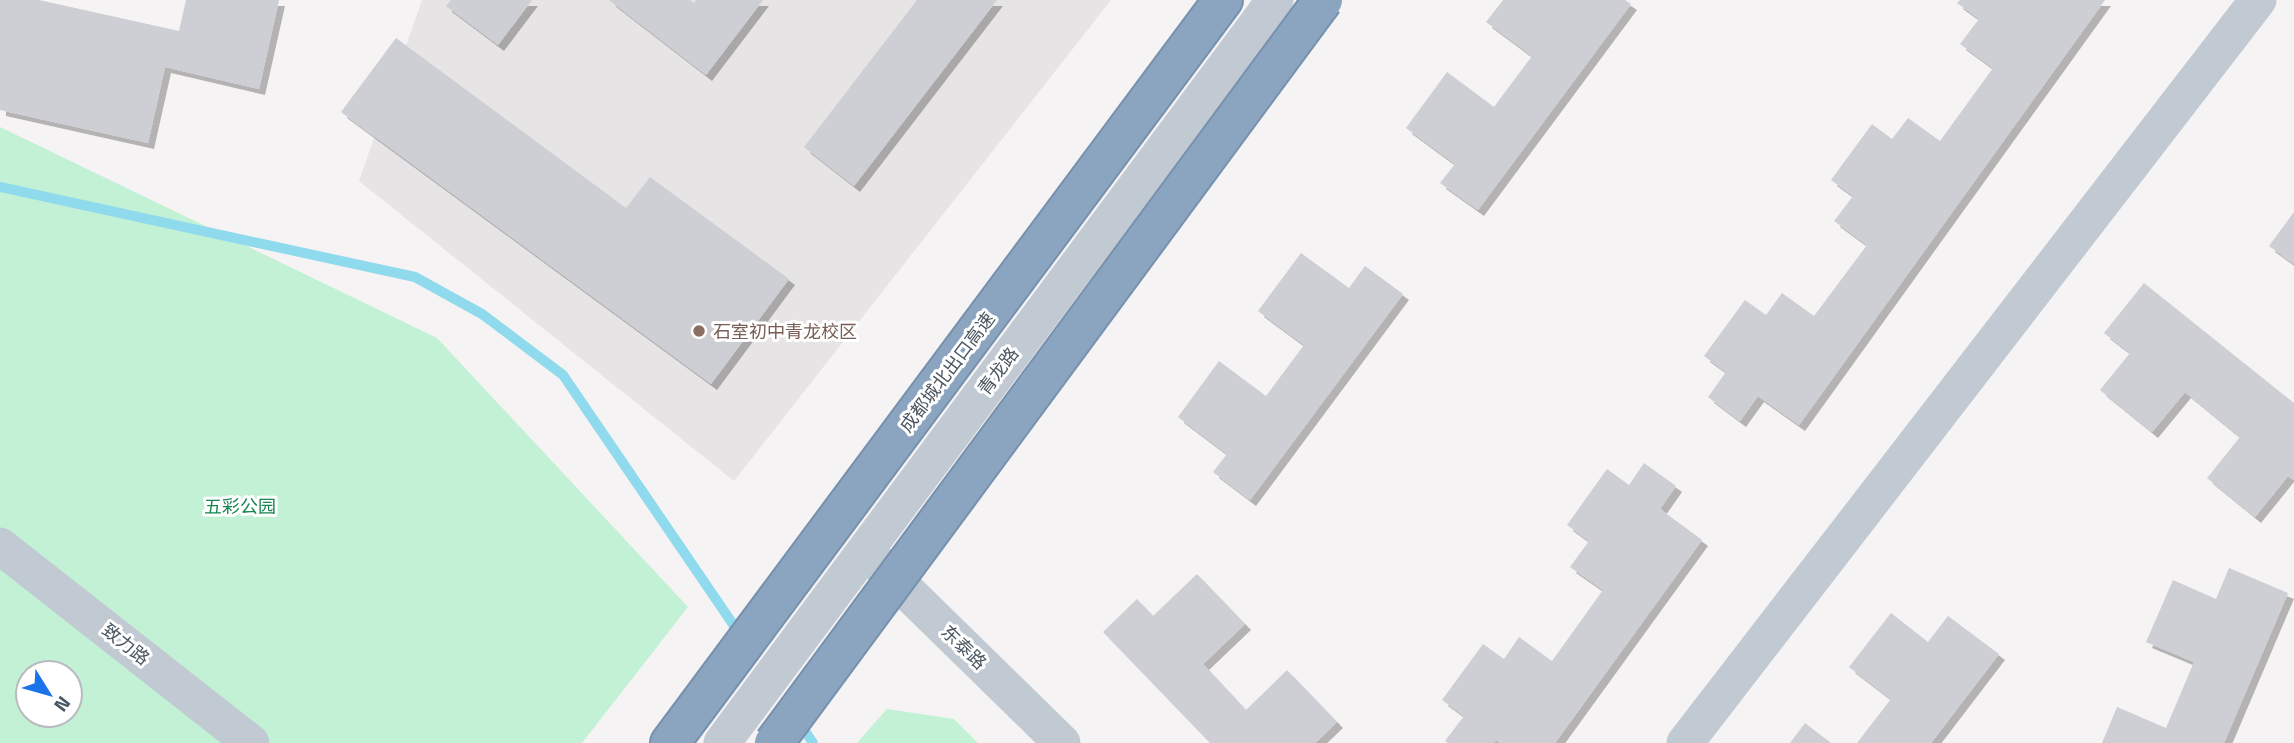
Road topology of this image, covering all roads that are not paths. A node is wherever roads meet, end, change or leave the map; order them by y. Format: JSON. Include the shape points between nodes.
{"nodes":[{"id":1,"x":1223,"y":0,"type":"edge"},
{"id":2,"x":1275,"y":0,"type":"edge"},
{"id":3,"x":1324,"y":0,"type":"edge"},
{"id":4,"x":2258,"y":0,"type":"edge"},
{"id":5,"x":0,"y":546,"type":"edge"},
{"id":6,"x":865,"y":551,"type":"junction"},
{"id":7,"x":251,"y":743,"type":"edge"},
{"id":8,"x":670,"y":743,"type":"edge"},
{"id":9,"x":722,"y":743,"type":"edge"},
{"id":10,"x":774,"y":743,"type":"edge"},
{"id":11,"x":1062,"y":743,"type":"edge"},
{"id":12,"x":1685,"y":743,"type":"edge"}],
"edges":[{"from":1,"to":8,"type":"highway","name":"成都城北出口高速"},
{"from":2,"to":6,"type":"street","name":"青龙路"},
{"from":3,"to":10,"type":"highway","bridge":true},
{"from":4,"to":12,"type":"street"},
{"from":5,"to":7,"type":"street","name":"致力路"},
{"from":6,"to":9,"type":"street","name":"青龙路"},
{"from":6,"to":11,"type":"street","name":"东泰路"}]}
